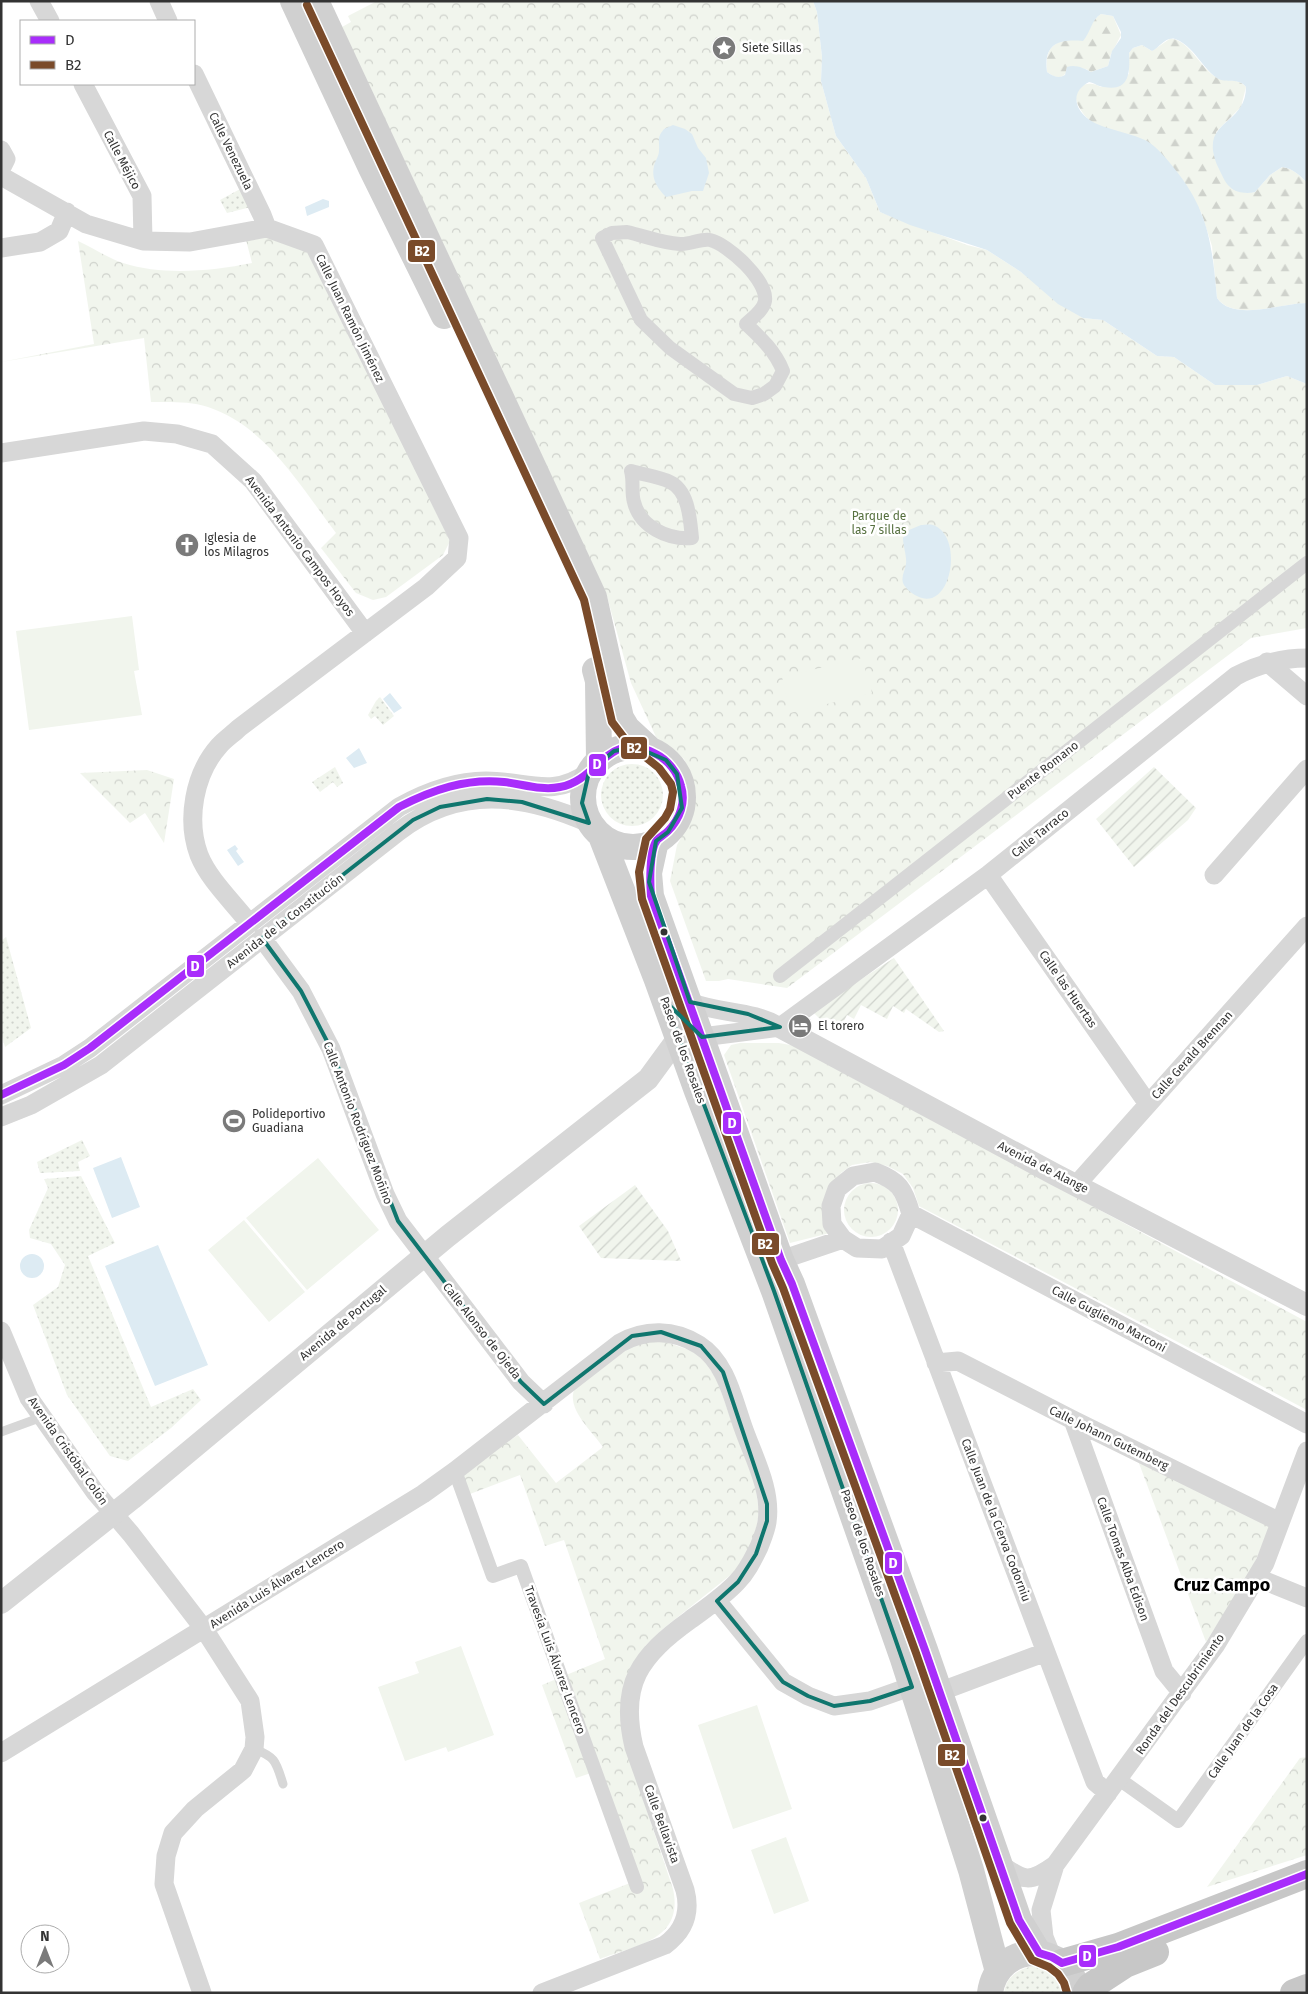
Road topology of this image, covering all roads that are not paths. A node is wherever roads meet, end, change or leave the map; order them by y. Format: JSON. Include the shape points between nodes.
{"nodes":[{"id":1,"x":40,"y":1,"type":"edge"},
{"id":2,"x":159,"y":1,"type":"edge"},
{"id":3,"x":293,"y":1,"type":"edge"},
{"id":4,"x":316,"y":1,"type":"edge"},
{"id":5,"x":50,"y":20,"type":"edge"},
{"id":6,"x":168,"y":20,"type":"edge"},
{"id":7,"x":195,"y":76,"type":"edge"},
{"id":8,"x":84,"y":85,"type":"edge"},
{"id":9,"x":1,"y":150,"type":"edge"},
{"id":10,"x":1,"y":169,"type":"edge"},
{"id":11,"x":1,"y":176,"type":"edge"},
{"id":12,"x":67,"y":212,"type":"junction"},
{"id":13,"x":267,"y":228,"type":"junction"},
{"id":14,"x":602,"y":238,"type":"joint"},
{"id":15,"x":143,"y":241,"type":"junction"},
{"id":16,"x":1,"y":248,"type":"edge"},
{"id":17,"x":1,"y":454,"type":"edge"},
{"id":18,"x":680,"y":539,"type":"joint"},
{"id":19,"x":1307,"y":563,"type":"edge"},
{"id":20,"x":366,"y":632,"type":"junction"},
{"id":21,"x":1307,"y":658,"type":"edge"},
{"id":22,"x":1268,"y":662,"type":"junction"},
{"id":23,"x":1307,"y":696,"type":"edge"},
{"id":24,"x":653,"y":752,"type":"junction"},
{"id":25,"x":594,"y":766,"type":"junction"},
{"id":26,"x":1307,"y":769,"type":"edge"},
{"id":27,"x":595,"y":830,"type":"junction"},
{"id":28,"x":656,"y":841,"type":"junction"},
{"id":29,"x":988,"y":875,"type":"junction"},
{"id":30,"x":1214,"y":875,"type":"dead end"},
{"id":31,"x":249,"y":923,"type":"junction"},
{"id":32,"x":1304,"y":933,"type":"edge"},
{"id":33,"x":262,"y":938,"type":"junction"},
{"id":34,"x":780,"y":976,"type":"dead end"},
{"id":35,"x":690,"y":1002,"type":"junction"},
{"id":36,"x":780,"y":1027,"type":"junction"},
{"id":37,"x":690,"y":1037,"type":"junction"},
{"id":38,"x":1,"y":1095,"type":"edge"},
{"id":39,"x":1148,"y":1104,"type":"junction"},
{"id":40,"x":1,"y":1117,"type":"edge"},
{"id":41,"x":1076,"y":1184,"type":"junction"},
{"id":42,"x":911,"y":1214,"type":"junction"},
{"id":43,"x":843,"y":1240,"type":"junction"},
{"id":44,"x":891,"y":1242,"type":"junction"},
{"id":45,"x":424,"y":1256,"type":"junction"},
{"id":46,"x":781,"y":1260,"type":"junction"},
{"id":47,"x":1307,"y":1305,"type":"edge"},
{"id":48,"x":1,"y":1331,"type":"edge"},
{"id":49,"x":936,"y":1363,"type":"junction"},
{"id":50,"x":544,"y":1404,"type":"junction"},
{"id":51,"x":42,"y":1417,"type":"junction"},
{"id":52,"x":1073,"y":1420,"type":"junction"},
{"id":53,"x":1307,"y":1424,"type":"edge"},
{"id":54,"x":1,"y":1432,"type":"edge"},
{"id":55,"x":1307,"y":1451,"type":"edge"},
{"id":56,"x":455,"y":1471,"type":"junction"},
{"id":57,"x":113,"y":1514,"type":"junction"},
{"id":58,"x":1280,"y":1522,"type":"junction"},
{"id":59,"x":1258,"y":1578,"type":"junction"},
{"id":60,"x":1307,"y":1598,"type":"edge"},
{"id":61,"x":717,"y":1601,"type":"junction"},
{"id":62,"x":1,"y":1603,"type":"edge"},
{"id":63,"x":204,"y":1629,"type":"junction"},
{"id":64,"x":1307,"y":1641,"type":"edge"},
{"id":65,"x":1046,"y":1652,"type":"junction"},
{"id":66,"x":929,"y":1686,"type":"junction"},
{"id":67,"x":1182,"y":1693,"type":"junction"},
{"id":68,"x":254,"y":1749,"type":"junction"},
{"id":69,"x":1,"y":1753,"type":"edge"},
{"id":70,"x":283,"y":1784,"type":"dead end"},
{"id":71,"x":1114,"y":1786,"type":"junction"},
{"id":72,"x":999,"y":1863,"type":"junction"},
{"id":73,"x":1056,"y":1865,"type":"junction"},
{"id":74,"x":1307,"y":1874,"type":"edge"},
{"id":75,"x":637,"y":1887,"type":"dead end"},
{"id":76,"x":1307,"y":1890,"type":"edge"},
{"id":77,"x":1051,"y":1958,"type":"junction"},
{"id":78,"x":992,"y":1987,"type":"edge"},
{"id":79,"x":1307,"y":1988,"type":"edge"},
{"id":80,"x":202,"y":1993,"type":"edge"},
{"id":81,"x":542,"y":1993,"type":"edge"},
{"id":82,"x":1077,"y":1993,"type":"edge"},
{"id":83,"x":1086,"y":1993,"type":"edge"},
{"id":84,"x":1294,"y":1993,"type":"edge"}],
"edges":[{"from":1,"to":5,"type":"street"},
{"from":2,"to":6,"type":"street"},
{"from":3,"to":25,"type":"main road","via":[[567,568],[598,681]]},
{"from":4,"to":24,"type":"main road","via":[[594,597],[621,718]]},
{"from":7,"to":13,"type":"street","name":"Calle Venezuela"},
{"from":8,"to":15,"type":"street","name":"Calle Méjico","via":[[142,196]]},
{"from":9,"to":10,"type":"street","via":[[6,159]]},
{"from":11,"to":12,"type":"street"},
{"from":12,"to":15,"type":"street","via":[[86,224]]},
{"from":12,"to":16,"type":"street","via":[[59,231],[40,242]]},
{"from":13,"to":15,"type":"street","via":[[190,242]]},
{"from":13,"to":20,"type":"street","name":"Calle Juan Ramón Jiménez","via":[[314,245],[459,538],[457,558],[426,587]]},
{"from":14,"to":14,"type":"street","via":[[641,320],[670,348],[734,394],[752,398],[775,386],[783,371],[779,360],[746,324],[762,309],[765,294],[757,278],[741,260],[709,240],[682,244],[655,241],[627,232],[612,233]]},
{"from":17,"to":20,"type":"street","name":"Avenida Antonio Campos Hoyos","via":[[144,431],[177,434],[212,444],[253,480]]},
{"from":18,"to":18,"type":"street","via":[[692,538],[688,508],[682,493],[671,482],[632,471],[633,501],[642,520],[652,528]]},
{"from":19,"to":34,"type":"street","name":"Puente Romano"},
{"from":20,"to":31,"type":"street","via":[[239,728],[219,746],[199,781],[193,809],[193,833],[200,855],[211,876]]},
{"from":21,"to":22,"type":"street","name":"Calle Tarraco"},
{"from":22,"to":23,"type":"street"},
{"from":22,"to":29,"type":"street","name":"Calle Tarraco","via":[[1236,676]]},
{"from":24,"to":25,"type":"main road","via":[[624,747]]},
{"from":24,"to":28,"type":"main road","via":[[666,760],[677,774],[683,791],[682,808],[675,822]]},
{"from":25,"to":27,"type":"main road","via":[[583,788],[582,803]]},
{"from":25,"to":31,"type":"street","name":"Avenida de la Constitución","via":[[576,782],[562,787],[486,781],[431,791],[399,807]]},
{"from":26,"to":30,"type":"street"},
{"from":27,"to":28,"type":"main road","via":[[612,843],[629,848]]},
{"from":27,"to":33,"type":"street","name":"Avenida de la Constitución","via":[[565,813],[522,802],[468,800],[440,807],[414,820]]},
{"from":27,"to":37,"type":"main road","name":"Paseo de los Rosales","via":[[658,980]]},
{"from":28,"to":35,"type":"main road","name":"Paseo de los Rosales","via":[[649,873],[651,896]]},
{"from":29,"to":36,"type":"street","name":"Calle Tarraco"},
{"from":29,"to":39,"type":"street","name":"Calle las Huertas"},
{"from":31,"to":38,"type":"street","name":"Avenida de la Constitución","via":[[90,1048]]},
{"from":32,"to":39,"type":"street","name":"Calle Gerald Brennan"},
{"from":33,"to":40,"type":"street","name":"Avenida de la Constitución","via":[[101,1065],[31,1105]]},
{"from":33,"to":45,"type":"street","name":"Calle Antonio Rodríguez Moñino","via":[[301,990],[331,1049],[391,1209]]},
{"from":35,"to":36,"type":"street","via":[[701,1007],[748,1014]]},
{"from":35,"to":37,"type":"main road","name":"Paseo de los Rosales"},
{"from":36,"to":37,"type":"street"},
{"from":36,"to":41,"type":"street","name":"Avenida de Alange"},
{"from":37,"to":45,"type":"street","name":"Avenida de Portugal","via":[[648,1078]]},
{"from":37,"to":46,"type":"main road","name":"Paseo de los Rosales"},
{"from":37,"to":66,"type":"main road","name":"Paseo de los Rosales","via":[[774,1291]]},
{"from":39,"to":41,"type":"street","name":"Calle Gerald Brennan"},
{"from":41,"to":47,"type":"street","name":"Avenida de Alange"},
{"from":42,"to":43,"type":"street","via":[[906,1196],[892,1178],[875,1172],[853,1176],[837,1189],[831,1206],[832,1224]]},
{"from":42,"to":44,"type":"street","via":[[901,1236]]},
{"from":42,"to":53,"type":"street","name":"Calle Gugliemo Marconi"},
{"from":43,"to":44,"type":"street","via":[[857,1248],[882,1249]]},
{"from":43,"to":46,"type":"street"},
{"from":44,"to":49,"type":"street","name":"Calle Juan de la Cierva Codorniu"},
{"from":45,"to":50,"type":"street","name":"Calle Alonso de Ojeda","via":[[522,1382]]},
{"from":45,"to":57,"type":"street","name":"Avenida de Portugal"},
{"from":46,"to":66,"type":"main road","name":"Paseo de los Rosales","via":[[796,1294]]},
{"from":48,"to":51,"type":"street","name":"Avenida Cristóbal Colón","via":[[29,1398]]},
{"from":49,"to":52,"type":"street","name":"Calle Johann Gutemberg","via":[[958,1361]]},
{"from":49,"to":65,"type":"street","name":"Calle Juan de la Cierva Codorniu"},
{"from":50,"to":56,"type":"street","name":"Avenida Luis Álvarez Lencero"},
{"from":50,"to":61,"type":"street","name":"Calle Bellavista","via":[[632,1336],[661,1332],[690,1340],[717,1362],[729,1387],[765,1491],[767,1513],[763,1536],[748,1568]]},
{"from":51,"to":54,"type":"lane"},
{"from":51,"to":57,"type":"street","name":"Avenida Cristóbal Colón"},
{"from":52,"to":58,"type":"street","name":"Calle Johann Gutemberg"},
{"from":52,"to":67,"type":"street","name":"Calle Tomas Alba Edison","via":[[1164,1671]]},
{"from":55,"to":58,"type":"street","name":"Ronda del Descubrimiento"},
{"from":56,"to":63,"type":"street","name":"Avenida Luis Álvarez Lencero"},
{"from":56,"to":75,"type":"street","name":"Travesía Luis Álvarez Lencero","via":[[493,1576],[521,1566]]},
{"from":57,"to":62,"type":"street","name":"Avenida de Portugal"},
{"from":57,"to":63,"type":"street","name":"Avenida Cristóbal Colón"},
{"from":58,"to":59,"type":"street","name":"Ronda del Descubrimiento"},
{"from":59,"to":60,"type":"street"},
{"from":59,"to":67,"type":"street","name":"Ronda del Descubrimiento"},
{"from":61,"to":66,"type":"street","via":[[783,1682],[808,1696],[834,1706],[870,1701]]},
{"from":61,"to":81,"type":"street","name":"Calle Bellavista","via":[[656,1647],[637,1673],[629,1702],[634,1747],[686,1890],[688,1907],[685,1922],[675,1938],[665,1945]]},
{"from":63,"to":68,"type":"street","name":"Avenida Cristóbal Colón","via":[[250,1701]]},
{"from":63,"to":69,"type":"street","name":"Avenida Luis Álvarez Lencero"},
{"from":64,"to":71,"type":"street","name":"Calle Juan de la Cosa","via":[[1178,1820]]},
{"from":65,"to":66,"type":"street"},
{"from":65,"to":71,"type":"street","name":"Calle Juan de la Cierva Codorniu","via":[[1095,1782]]},
{"from":66,"to":72,"type":"main road","name":"Paseo de los Rosales"},
{"from":66,"to":78,"type":"main road","name":"Paseo de los Rosales","via":[[971,1870]]},
{"from":67,"to":71,"type":"street","name":"Ronda del Descubrimiento"},
{"from":68,"to":70,"type":"lane","via":[[269,1754]]},
{"from":68,"to":80,"type":"street","via":[[243,1770],[194,1808],[173,1833],[166,1856],[164,1884]]},
{"from":71,"to":73,"type":"street","name":"Ronda del Descubrimiento"},
{"from":72,"to":73,"type":"street","name":"Ronda del Descubrimiento","via":[[1017,1877],[1037,1878]]},
{"from":72,"to":77,"type":"main road","name":"Paseo de los Rosales","via":[[1019,1920]]},
{"from":73,"to":77,"type":"street","via":[[1041,1910],[1044,1937]]},
{"from":74,"to":77,"type":"highway","via":[[1118,1947]]},
{"from":76,"to":83,"type":"highway","via":[[1125,1964]]},
{"from":77,"to":78,"type":"main road","via":[[1024,1954],[1015,1957]]},
{"from":77,"to":82,"type":"main road","name":"Paseo de los Rosales","via":[[1072,1976]]},
{"from":79,"to":84,"type":"highway"}]}
